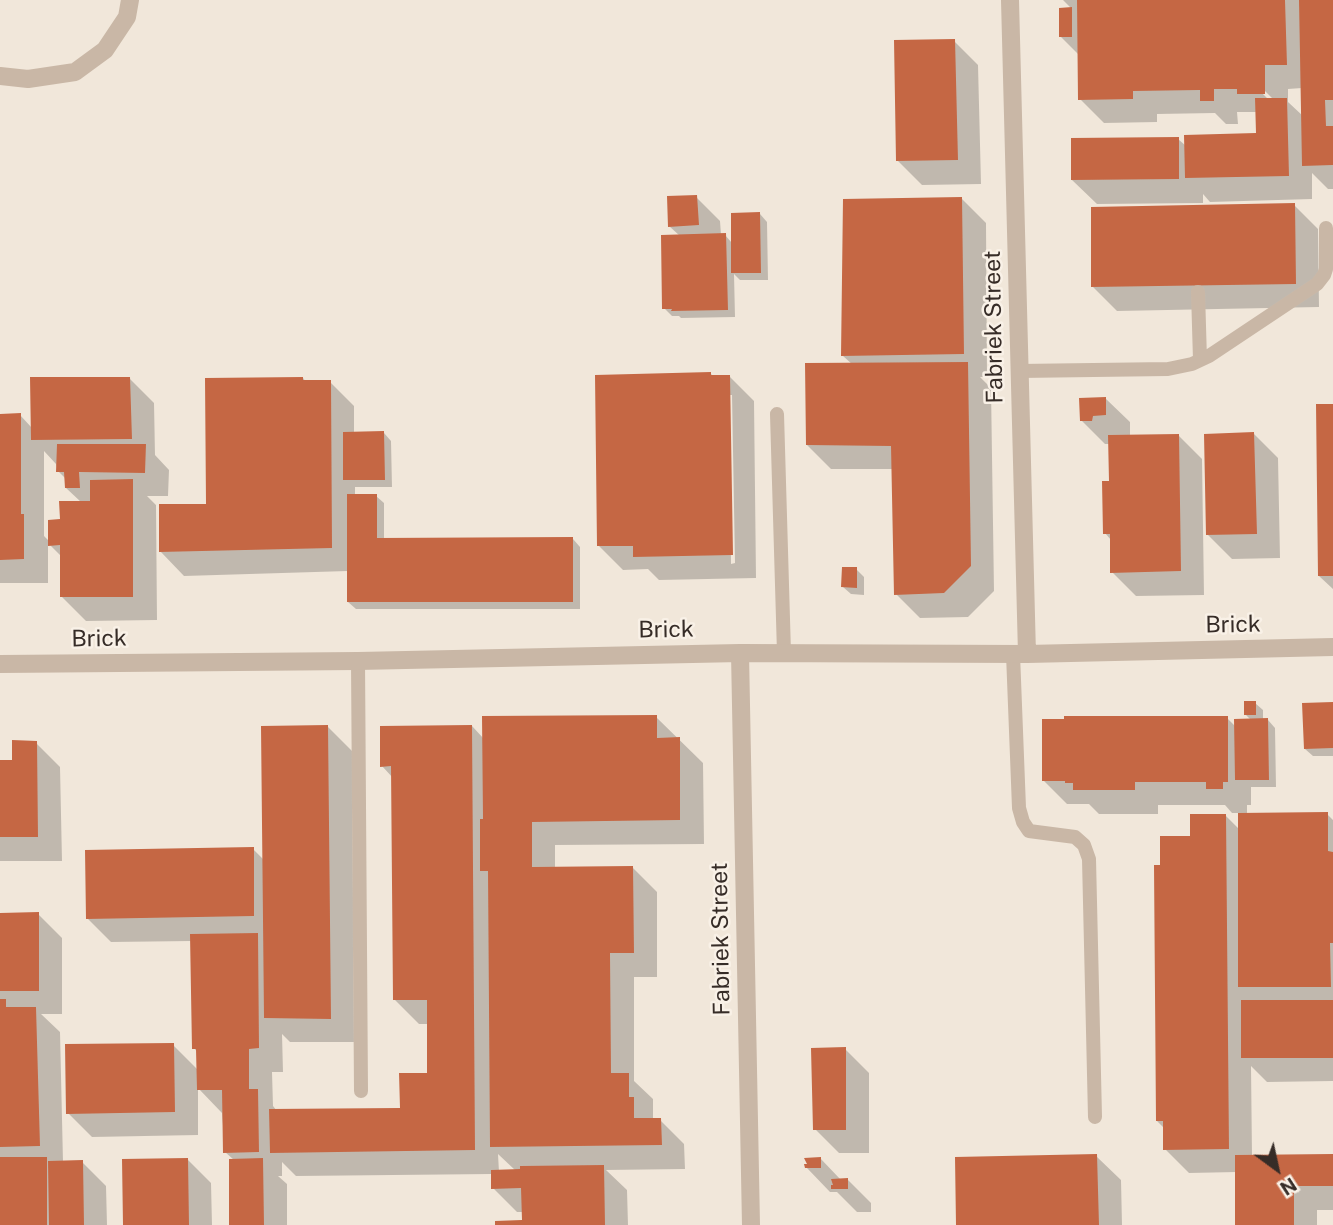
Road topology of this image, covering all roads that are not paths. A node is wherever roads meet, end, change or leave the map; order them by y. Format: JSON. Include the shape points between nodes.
{"nodes":[{"id":1,"x":130,"y":0,"type":"edge"},
{"id":2,"x":1010,"y":0,"type":"edge"},
{"id":3,"x":0,"y":76,"type":"edge"},
{"id":4,"x":1325,"y":228,"type":"dead end"},
{"id":5,"x":1198,"y":292,"type":"dead end"},
{"id":6,"x":1200,"y":360,"type":"junction"},
{"id":7,"x":1019,"y":371,"type":"junction"},
{"id":8,"x":777,"y":414,"type":"dead end"},
{"id":9,"x":1333,"y":647,"type":"edge"},
{"id":10,"x":740,"y":653,"type":"junction"},
{"id":11,"x":784,"y":653,"type":"junction"},
{"id":12,"x":1020,"y":654,"type":"junction"},
{"id":13,"x":358,"y":661,"type":"junction"},
{"id":14,"x":0,"y":664,"type":"edge"},
{"id":15,"x":361,"y":1091,"type":"dead end"},
{"id":16,"x":1095,"y":1117,"type":"dead end"},
{"id":17,"x":751,"y":1225,"type":"edge"}],
"edges":[{"from":1,"to":3,"type":"street","via":[[127,17],[105,50],[75,72],[28,79]]},
{"from":2,"to":7,"type":"street","name":"Fabriek Street"},
{"from":4,"to":6,"type":"lane","via":[[1326,269],[1317,284]]},
{"from":5,"to":6,"type":"lane"},
{"from":6,"to":7,"type":"lane","via":[[1168,369]]},
{"from":7,"to":12,"type":"street","name":"Fabriek Street"},
{"from":8,"to":11,"type":"lane"},
{"from":9,"to":12,"type":"street","name":"Brick"},
{"from":10,"to":11,"type":"street","name":"Brick"},
{"from":10,"to":13,"type":"street","name":"Brick"},
{"from":10,"to":17,"type":"street","name":"Fabriek Street"},
{"from":11,"to":12,"type":"street","name":"Brick"},
{"from":12,"to":16,"type":"lane","via":[[1018,808],[1029,831],[1074,837],[1084,845],[1089,859]]},
{"from":13,"to":14,"type":"street","name":"Brick"},
{"from":13,"to":15,"type":"lane"}]}
